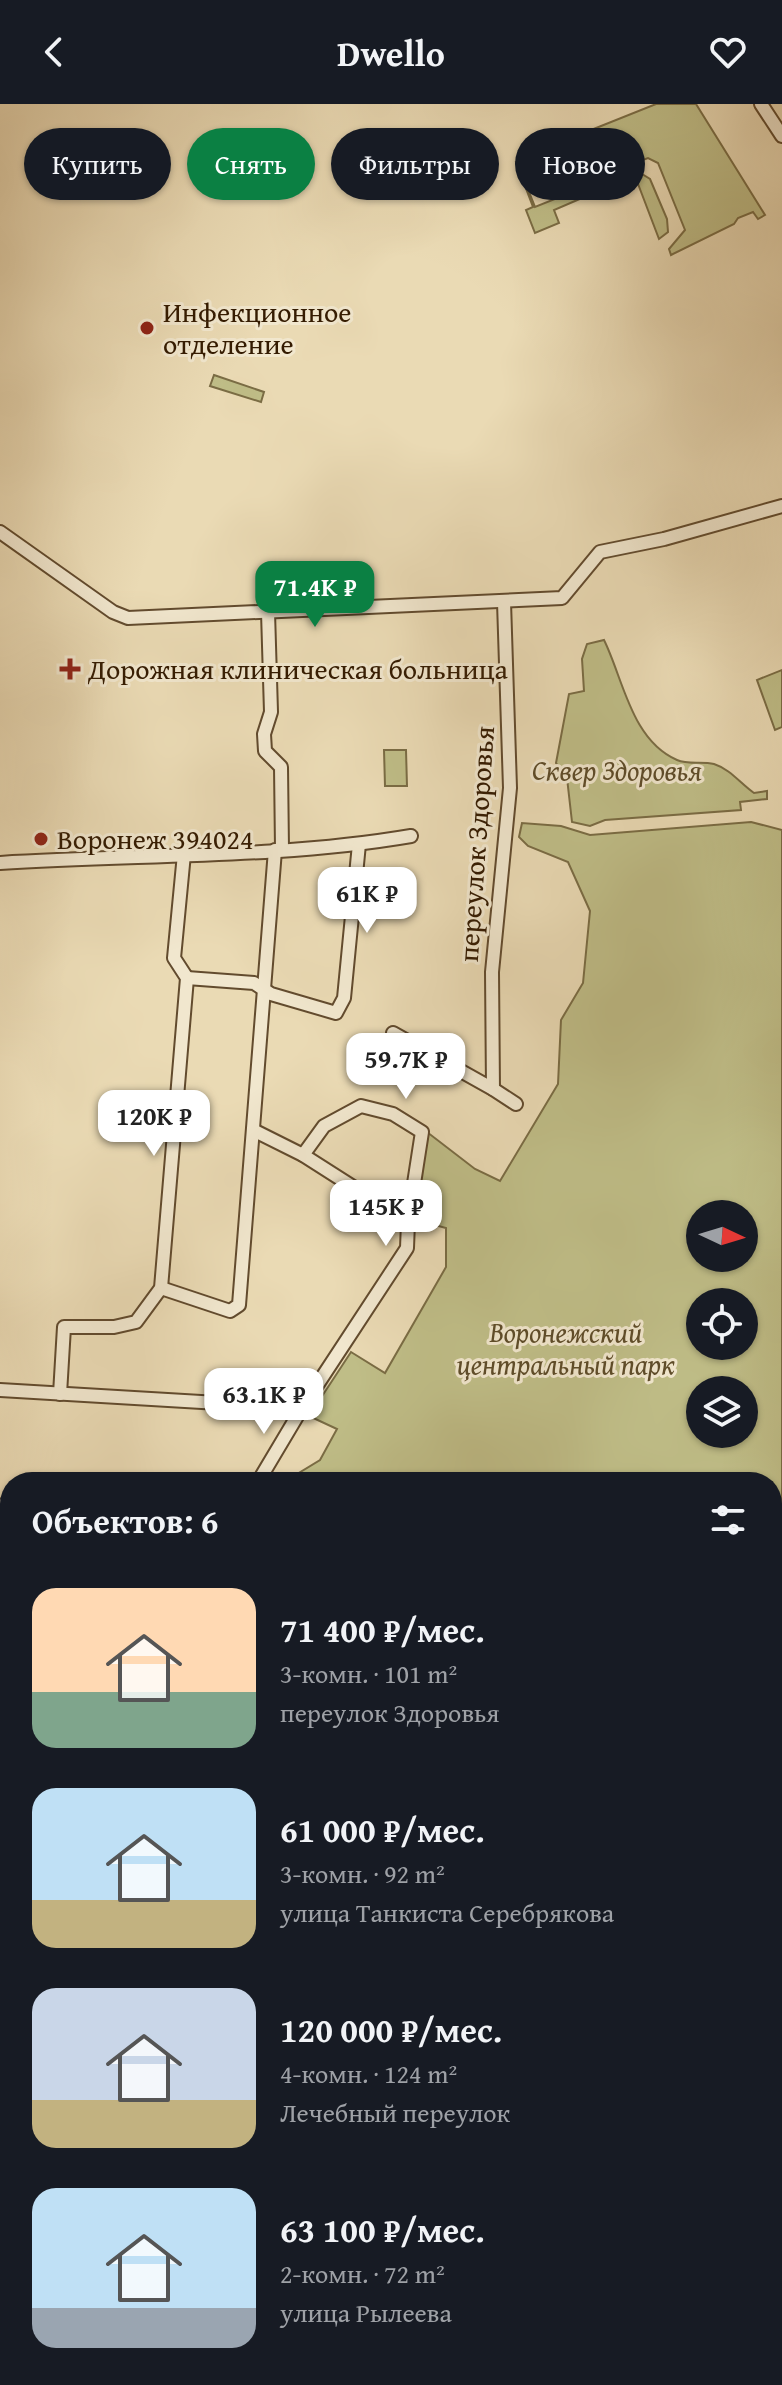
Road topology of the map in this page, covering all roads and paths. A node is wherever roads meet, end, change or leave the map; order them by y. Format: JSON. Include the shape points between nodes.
{"nodes":[{"id":1,"x":761,"y":104,"type":"edge"},
{"id":2,"x":782,"y":136,"type":"edge"},
{"id":3,"x":782,"y":506,"type":"edge"},
{"id":4,"x":0,"y":532,"type":"edge"},
{"id":5,"x":504,"y":602,"type":"junction"},
{"id":6,"x":268,"y":612,"type":"junction"},
{"id":7,"x":411,"y":836,"type":"dead end"},
{"id":8,"x":359,"y":844,"type":"junction"},
{"id":9,"x":279,"y":850,"type":"junction"},
{"id":10,"x":184,"y":854,"type":"junction"},
{"id":11,"x":0,"y":863,"type":"edge"},
{"id":12,"x":187,"y":978,"type":"junction"},
{"id":13,"x":265,"y":989,"type":"junction"},
{"id":14,"x":393,"y":1033,"type":"dead end"},
{"id":15,"x":493,"y":1089,"type":"junction"},
{"id":16,"x":516,"y":1104,"type":"dead end"},
{"id":17,"x":253,"y":1130,"type":"junction"},
{"id":18,"x":303,"y":1155,"type":"junction"},
{"id":19,"x":408,"y":1222,"type":"junction"},
{"id":20,"x":161,"y":1288,"type":"junction"},
{"id":21,"x":0,"y":1390,"type":"edge"},
{"id":22,"x":60,"y":1394,"type":"junction"},
{"id":23,"x":302,"y":1408,"type":"junction"},
{"id":24,"x":264,"y":1472,"type":"edge"}],
"edges":[{"from":1,"to":2,"type":"street"},
{"from":3,"to":5,"type":"street","via":[[600,552],[562,598]]},
{"from":4,"to":6,"type":"street","via":[[128,618]]},
{"from":5,"to":6,"type":"street"},
{"from":5,"to":15,"type":"street","name":"переулок Здоровья","via":[[510,788],[492,972]]},
{"from":6,"to":9,"type":"street","via":[[271,712],[264,734],[265,751],[281,767]]},
{"from":7,"to":8,"type":"street"},
{"from":8,"to":9,"type":"street"},
{"from":8,"to":13,"type":"street","via":[[344,998],[336,1013]]},
{"from":9,"to":10,"type":"street"},
{"from":9,"to":13,"type":"street"},
{"from":10,"to":11,"type":"street"},
{"from":10,"to":12,"type":"street","via":[[174,958]]},
{"from":12,"to":13,"type":"street","via":[[254,983]]},
{"from":12,"to":20,"type":"street"},
{"from":13,"to":17,"type":"street"},
{"from":14,"to":15,"type":"street"},
{"from":15,"to":16,"type":"street"},
{"from":17,"to":18,"type":"street"},
{"from":17,"to":20,"type":"street","via":[[236,1310]]},
{"from":18,"to":19,"type":"street"},
{"from":18,"to":19,"type":"street","via":[[324,1126],[361,1106],[393,1114],[422,1132]]},
{"from":19,"to":23,"type":"street","via":[[407,1248]]},
{"from":20,"to":22,"type":"street","via":[[136,1322],[64,1327]]},
{"from":21,"to":22,"type":"street"},
{"from":22,"to":23,"type":"street"},
{"from":23,"to":24,"type":"street"}]}
